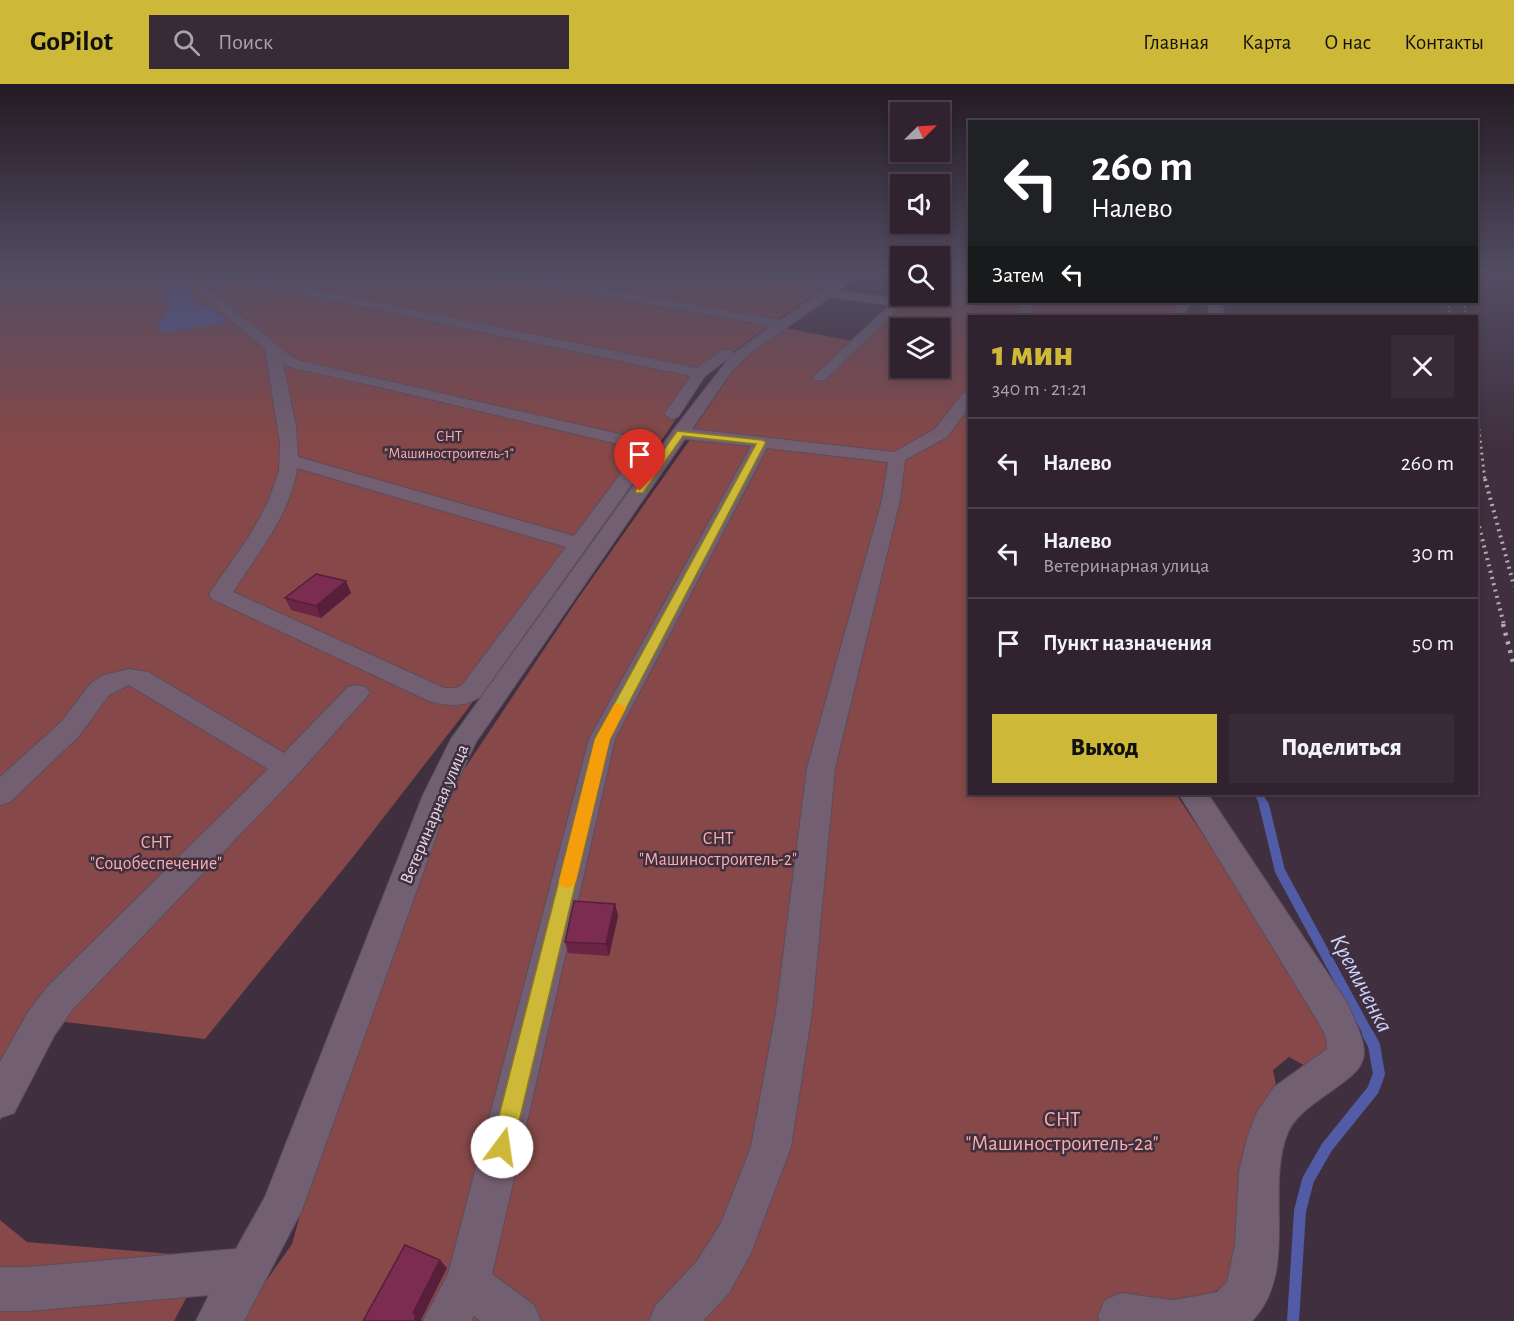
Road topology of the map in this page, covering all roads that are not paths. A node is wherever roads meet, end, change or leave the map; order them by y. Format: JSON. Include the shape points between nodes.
{"nodes":[{"id":1,"x":250,"y":331,"type":"edge"},
{"id":2,"x":499,"y":331,"type":"edge"},
{"id":3,"x":763,"y":331,"type":"edge"},
{"id":4,"x":766,"y":331,"type":"edge"},
{"id":5,"x":867,"y":331,"type":"edge"},
{"id":6,"x":272,"y":348,"type":"junction"},
{"id":7,"x":700,"y":373,"type":"junction"},
{"id":8,"x":820,"y":377,"type":"dead end"},
{"id":9,"x":968,"y":397,"type":"edge"},
{"id":10,"x":680,"y":433,"type":"junction"},
{"id":11,"x":762,"y":442,"type":"junction"},
{"id":12,"x":650,"y":446,"type":"junction"},
{"id":13,"x":897,"y":458,"type":"junction"},
{"id":14,"x":288,"y":460,"type":"junction"},
{"id":15,"x":578,"y":543,"type":"junction"},
{"id":16,"x":357,"y":693,"type":"dead end"},
{"id":17,"x":287,"y":768,"type":"junction"},
{"id":18,"x":0,"y":794,"type":"edge"},
{"id":19,"x":1194,"y":795,"type":"edge"},
{"id":20,"x":0,"y":1099,"type":"edge"},
{"id":21,"x":249,"y":1270,"type":"junction"},
{"id":22,"x":468,"y":1283,"type":"junction"},
{"id":23,"x":0,"y":1289,"type":"edge"},
{"id":24,"x":1121,"y":1316,"type":"dead end"},
{"id":25,"x":219,"y":1321,"type":"edge"},
{"id":26,"x":446,"y":1321,"type":"edge"},
{"id":27,"x":518,"y":1321,"type":"edge"},
{"id":28,"x":672,"y":1321,"type":"edge"},
{"id":29,"x":1168,"y":1321,"type":"edge"},
{"id":30,"x":1175,"y":1321,"type":"edge"}],
"edges":[{"from":1,"to":6,"type":"street"},
{"from":2,"to":7,"type":"street"},
{"from":3,"to":7,"type":"street"},
{"from":4,"to":10,"type":"street","name":"Ветеринарная улица","via":[[735,359]]},
{"from":5,"to":8,"type":"street"},
{"from":6,"to":12,"type":"street","via":[[288,361],[307,368]]},
{"from":6,"to":14,"type":"street"},
{"from":7,"to":12,"type":"street"},
{"from":9,"to":13,"type":"street","via":[[941,433]]},
{"from":10,"to":11,"type":"street"},
{"from":10,"to":21,"type":"street","name":"Ветеринарная улица","via":[[464,739],[451,764],[281,1210]]},
{"from":11,"to":13,"type":"street"},
{"from":11,"to":22,"type":"street","via":[[602,739]]},
{"from":12,"to":15,"type":"street"},
{"from":13,"to":28,"type":"street","via":[[891,500],[821,768],[794,1012],[771,1147],[736,1238],[713,1277]]},
{"from":14,"to":15,"type":"street"},
{"from":14,"to":15,"type":"street","via":[[288,471],[272,514],[220,594],[438,695],[451,698],[471,691]]},
{"from":16,"to":17,"type":"street"},
{"from":17,"to":18,"type":"street","via":[[139,678],[129,677],[100,689],[70,729]]},
{"from":17,"to":20,"type":"street","via":[[60,998],[41,1024]]},
{"from":19,"to":30,"type":"street","via":[[1333,1013],[1344,1037],[1346,1057],[1293,1097],[1275,1116],[1259,1173],[1255,1258],[1249,1288],[1234,1307],[1208,1317]]},
{"from":21,"to":23,"type":"street"},
{"from":21,"to":25,"type":"street","name":"Ветеринарная улица"},
{"from":22,"to":26,"type":"street"},
{"from":22,"to":27,"type":"street"},
{"from":24,"to":29,"type":"street"}]}
